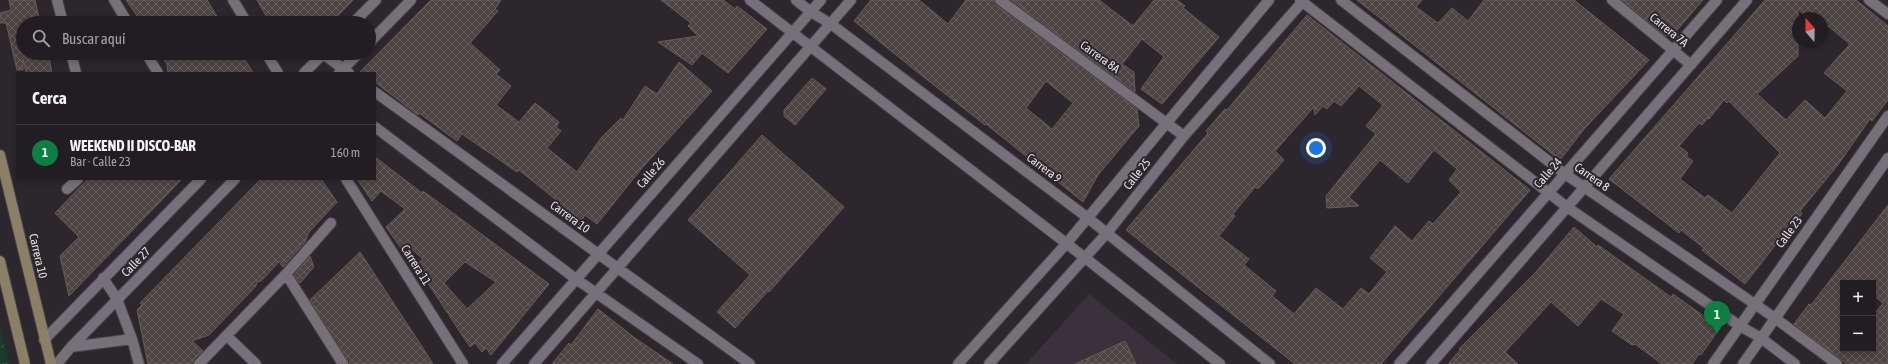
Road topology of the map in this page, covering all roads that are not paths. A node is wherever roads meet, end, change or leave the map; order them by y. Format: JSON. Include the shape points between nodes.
{"nodes":[{"id":1,"x":57,"y":0,"type":"edge"},
{"id":2,"x":114,"y":0,"type":"edge"},
{"id":3,"x":233,"y":0,"type":"edge"},
{"id":4,"x":376,"y":0,"type":"edge"},
{"id":5,"x":411,"y":0,"type":"edge"},
{"id":6,"x":750,"y":0,"type":"edge"},
{"id":7,"x":796,"y":0,"type":"edge"},
{"id":8,"x":821,"y":0,"type":"edge"},
{"id":9,"x":851,"y":0,"type":"edge"},
{"id":10,"x":1000,"y":0,"type":"edge"},
{"id":11,"x":1269,"y":0,"type":"edge"},
{"id":12,"x":1341,"y":0,"type":"edge"},
{"id":13,"x":1612,"y":0,"type":"edge"},
{"id":14,"x":1717,"y":0,"type":"edge"},
{"id":15,"x":1747,"y":0,"type":"edge"},
{"id":16,"x":1869,"y":0,"type":"edge"},
{"id":17,"x":1302,"y":1,"type":"edge"},
{"id":18,"x":811,"y":12,"type":"junction"},
{"id":19,"x":1888,"y":14,"type":"edge"},
{"id":20,"x":61,"y":16,"type":"edge"},
{"id":21,"x":124,"y":16,"type":"edge"},
{"id":22,"x":243,"y":16,"type":"edge"},
{"id":23,"x":361,"y":16,"type":"edge"},
{"id":24,"x":831,"y":24,"type":"junction"},
{"id":25,"x":792,"y":33,"type":"junction"},
{"id":26,"x":376,"y":36,"type":"edge"},
{"id":27,"x":810,"y":46,"type":"junction"},
{"id":28,"x":1673,"y":50,"type":"junction"},
{"id":29,"x":73,"y":60,"type":"edge"},
{"id":30,"x":150,"y":60,"type":"edge"},
{"id":31,"x":270,"y":60,"type":"edge"},
{"id":32,"x":318,"y":60,"type":"edge"},
{"id":33,"x":331,"y":60,"type":"edge"},
{"id":34,"x":353,"y":60,"type":"edge"},
{"id":35,"x":1690,"y":65,"type":"junction"},
{"id":36,"x":76,"y":72,"type":"edge"},
{"id":37,"x":157,"y":72,"type":"edge"},
{"id":38,"x":277,"y":72,"type":"edge"},
{"id":39,"x":306,"y":72,"type":"edge"},
{"id":40,"x":344,"y":72,"type":"edge"},
{"id":41,"x":376,"y":93,"type":"edge"},
{"id":42,"x":1888,"y":116,"type":"edge"},
{"id":43,"x":1167,"y":123,"type":"junction"},
{"id":44,"x":376,"y":128,"type":"edge"},
{"id":45,"x":1184,"y":136,"type":"junction"},
{"id":46,"x":0,"y":155,"type":"edge"},
{"id":47,"x":1888,"y":158,"type":"edge"},
{"id":48,"x":1565,"y":174,"type":"junction"},
{"id":49,"x":77,"y":180,"type":"edge"},
{"id":50,"x":200,"y":180,"type":"edge"},
{"id":51,"x":347,"y":180,"type":"edge"},
{"id":52,"x":230,"y":181,"type":"edge"},
{"id":53,"x":1584,"y":188,"type":"junction"},
{"id":54,"x":67,"y":189,"type":"dead end"},
{"id":55,"x":1548,"y":193,"type":"junction"},
{"id":56,"x":1567,"y":207,"type":"junction"},
{"id":57,"x":1088,"y":218,"type":"junction"},
{"id":58,"x":331,"y":223,"type":"dead end"},
{"id":59,"x":1107,"y":233,"type":"junction"},
{"id":60,"x":1066,"y":244,"type":"junction"},
{"id":61,"x":598,"y":254,"type":"junction"},
{"id":62,"x":1084,"y":257,"type":"junction"},
{"id":63,"x":0,"y":262,"type":"edge"},
{"id":64,"x":617,"y":268,"type":"junction"},
{"id":65,"x":286,"y":274,"type":"junction"},
{"id":66,"x":103,"y":278,"type":"junction"},
{"id":67,"x":576,"y":279,"type":"junction"},
{"id":68,"x":597,"y":292,"type":"junction"},
{"id":69,"x":117,"y":299,"type":"junction"},
{"id":70,"x":1754,"y":304,"type":"junction"},
{"id":71,"x":1775,"y":318,"type":"junction"},
{"id":72,"x":1740,"y":326,"type":"junction"},
{"id":73,"x":227,"y":336,"type":"junction"},
{"id":74,"x":1761,"y":338,"type":"junction"},
{"id":75,"x":132,"y":339,"type":"junction"},
{"id":76,"x":44,"y":340,"type":"junction"},
{"id":77,"x":71,"y":347,"type":"junction"},
{"id":78,"x":25,"y":364,"type":"edge"},
{"id":79,"x":51,"y":364,"type":"edge"},
{"id":80,"x":57,"y":364,"type":"edge"},
{"id":81,"x":139,"y":364,"type":"edge"},
{"id":82,"x":199,"y":364,"type":"edge"},
{"id":83,"x":256,"y":364,"type":"edge"},
{"id":84,"x":343,"y":364,"type":"edge"},
{"id":85,"x":463,"y":364,"type":"edge"},
{"id":86,"x":502,"y":364,"type":"edge"},
{"id":87,"x":534,"y":364,"type":"edge"},
{"id":88,"x":698,"y":364,"type":"edge"},
{"id":89,"x":750,"y":364,"type":"edge"},
{"id":90,"x":958,"y":364,"type":"edge"},
{"id":91,"x":989,"y":364,"type":"edge"},
{"id":92,"x":1220,"y":364,"type":"edge"},
{"id":93,"x":1270,"y":364,"type":"edge"},
{"id":94,"x":1399,"y":364,"type":"edge"},
{"id":95,"x":1431,"y":364,"type":"edge"},
{"id":96,"x":1713,"y":364,"type":"edge"},
{"id":97,"x":1743,"y":364,"type":"edge"},
{"id":98,"x":1795,"y":364,"type":"edge"},
{"id":99,"x":1837,"y":364,"type":"edge"}],
"edges":[{"from":1,"to":20,"type":"street"},
{"from":2,"to":21,"type":"street"},
{"from":3,"to":22,"type":"street"},
{"from":4,"to":23,"type":"street"},
{"from":5,"to":26,"type":"street"},
{"from":6,"to":25,"type":"street"},
{"from":7,"to":18,"type":"street","name":"Carrera 9"},
{"from":8,"to":18,"type":"street","name":"Calle 26"},
{"from":9,"to":24,"type":"street"},
{"from":10,"to":43,"type":"street","name":"Carrera 8A"},
{"from":11,"to":43,"type":"street","name":"Calle 25"},
{"from":12,"to":48,"type":"street","name":"Carrera 8"},
{"from":13,"to":28,"type":"street","name":"Carrera 7A"},
{"from":14,"to":28,"type":"street","name":"Calle 24"},
{"from":15,"to":35,"type":"street"},
{"from":16,"to":19,"type":"street"},
{"from":17,"to":45,"type":"street","name":"Calle 25"},
{"from":17,"to":55,"type":"street"},
{"from":18,"to":24,"type":"street","name":"Carrera 9"},
{"from":18,"to":25,"type":"street","name":"Calle 26"},
{"from":24,"to":27,"type":"street"},
{"from":24,"to":57,"type":"street","name":"Carrera 9"},
{"from":25,"to":27,"type":"street"},
{"from":25,"to":61,"type":"street","name":"Calle 26"},
{"from":27,"to":60,"type":"street"},
{"from":27,"to":64,"type":"street"},
{"from":28,"to":35,"type":"street","name":"Carrera 7A"},
{"from":28,"to":48,"type":"street","name":"Calle 24"},
{"from":29,"to":36,"type":"street"},
{"from":30,"to":37,"type":"street"},
{"from":31,"to":38,"type":"street"},
{"from":32,"to":39,"type":"street"},
{"from":33,"to":40,"type":"street"},
{"from":34,"to":40,"type":"street"},
{"from":35,"to":53,"type":"street"},
{"from":41,"to":61,"type":"street","name":"Carrera 10"},
{"from":42,"to":70,"type":"street","name":"Calle 23"},
{"from":43,"to":45,"type":"street","name":"Carrera 8A"},
{"from":43,"to":57,"type":"street","name":"Calle 25"},
{"from":44,"to":67,"type":"street"},
{"from":45,"to":59,"type":"street","name":"Calle 25"},
{"from":46,"to":76,"type":"main road","name":"Carrera 10"},
{"from":47,"to":71,"type":"street"},
{"from":48,"to":53,"type":"street","name":"Carrera 8"},
{"from":48,"to":55,"type":"street","name":"Calle 24"},
{"from":49,"to":54,"type":"street"},
{"from":50,"to":66,"type":"street","name":"Calle 27"},
{"from":51,"to":85,"type":"street","name":"Carrera 11"},
{"from":52,"to":69,"type":"street","name":"Calle 27"},
{"from":53,"to":56,"type":"street"},
{"from":53,"to":70,"type":"street","name":"Carrera 8"},
{"from":55,"to":56,"type":"street"},
{"from":55,"to":94,"type":"street","name":"Calle 24"},
{"from":56,"to":72,"type":"street"},
{"from":56,"to":95,"type":"street"},
{"from":57,"to":59,"type":"street","name":"Carrera 9"},
{"from":57,"to":60,"type":"street","name":"Calle 25"},
{"from":58,"to":65,"type":"street"},
{"from":59,"to":62,"type":"street","name":"Calle 25"},
{"from":59,"to":93,"type":"street","name":"Carrera 9"},
{"from":60,"to":62,"type":"street"},
{"from":60,"to":90,"type":"street","name":"Calle 25"},
{"from":61,"to":64,"type":"street","name":"Carrera 10"},
{"from":61,"to":67,"type":"street","name":"Calle 26"},
{"from":62,"to":91,"type":"street","name":"Calle 25"},
{"from":62,"to":92,"type":"street"},
{"from":63,"to":78,"type":"main road"},
{"from":64,"to":68,"type":"street"},
{"from":64,"to":89,"type":"street","name":"Carrera 10"},
{"from":65,"to":73,"type":"street"},
{"from":65,"to":84,"type":"street"},
{"from":66,"to":69,"type":"street"},
{"from":66,"to":76,"type":"street","name":"Calle 27"},
{"from":67,"to":68,"type":"street"},
{"from":67,"to":86,"type":"street","name":"Calle 26"},
{"from":68,"to":87,"type":"street"},
{"from":68,"to":88,"type":"street"},
{"from":69,"to":75,"type":"street"},
{"from":69,"to":77,"type":"street","name":"Calle 27"},
{"from":70,"to":71,"type":"street","name":"Carrera 8"},
{"from":70,"to":72,"type":"street","name":"Calle 23"},
{"from":71,"to":74,"type":"street"},
{"from":71,"to":99,"type":"street","name":"Carrera 8"},
{"from":72,"to":74,"type":"street"},
{"from":72,"to":96,"type":"street","name":"Calle 23"},
{"from":73,"to":82,"type":"street"},
{"from":73,"to":83,"type":"street"},
{"from":74,"to":97,"type":"street"},
{"from":74,"to":98,"type":"street"},
{"from":75,"to":77,"type":"street"},
{"from":75,"to":81,"type":"street"},
{"from":76,"to":79,"type":"main road","name":"Carrera 10"},
{"from":77,"to":80,"type":"street","name":"Calle 27"}]}
